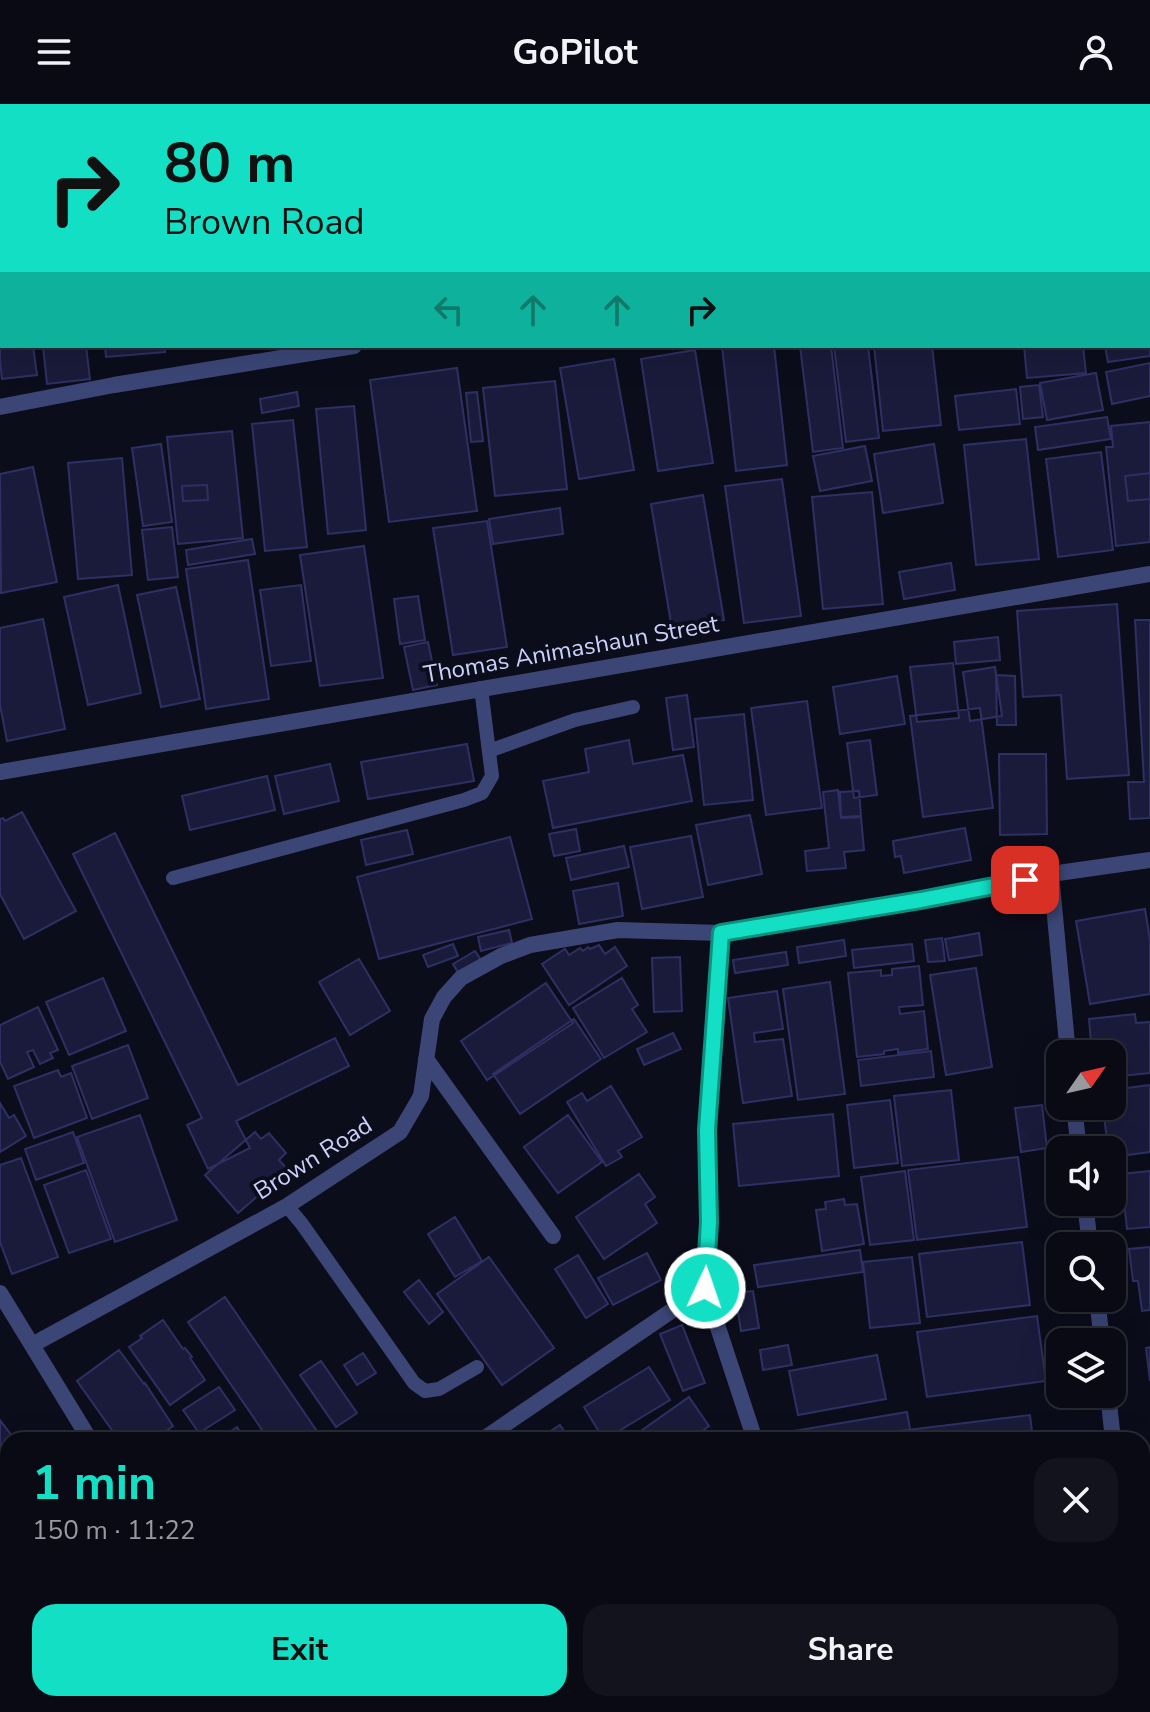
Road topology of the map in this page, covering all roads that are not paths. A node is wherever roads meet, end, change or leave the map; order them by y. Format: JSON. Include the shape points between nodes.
{"nodes":[{"id":1,"x":342,"y":348,"type":"edge"},
{"id":2,"x":0,"y":407,"type":"edge"},
{"id":3,"x":1150,"y":574,"type":"edge"},
{"id":4,"x":481,"y":688,"type":"junction"},
{"id":5,"x":633,"y":707,"type":"dead end"},
{"id":6,"x":489,"y":751,"type":"junction"},
{"id":7,"x":0,"y":772,"type":"edge"},
{"id":8,"x":1150,"y":860,"type":"edge"},
{"id":9,"x":1051,"y":874,"type":"junction"},
{"id":10,"x":173,"y":878,"type":"dead end"},
{"id":11,"x":721,"y":933,"type":"junction"},
{"id":12,"x":1067,"y":1040,"type":"edge"},
{"id":13,"x":426,"y":1059,"type":"junction"},
{"id":14,"x":287,"y":1206,"type":"junction"},
{"id":15,"x":553,"y":1236,"type":"dead end"},
{"id":16,"x":705,"y":1288,"type":"junction"},
{"id":17,"x":0,"y":1293,"type":"edge"},
{"id":18,"x":32,"y":1345,"type":"junction"},
{"id":19,"x":477,"y":1367,"type":"dead end"},
{"id":20,"x":1110,"y":1408,"type":"edge"},
{"id":21,"x":85,"y":1432,"type":"edge"},
{"id":22,"x":494,"y":1432,"type":"edge"},
{"id":23,"x":752,"y":1432,"type":"edge"},
{"id":24,"x":1112,"y":1432,"type":"edge"}],
"edges":[{"from":1,"to":2,"type":"street"},
{"from":3,"to":4,"type":"street","name":"Thomas Animashaun Street"},
{"from":4,"to":6,"type":"lane"},
{"from":4,"to":7,"type":"street","name":"Thomas Animashaun Street"},
{"from":5,"to":6,"type":"lane","via":[[575,720]]},
{"from":6,"to":10,"type":"lane","via":[[492,776],[482,793]]},
{"from":8,"to":9,"type":"street","name":"Brown Road"},
{"from":9,"to":11,"type":"street","name":"Brown Road"},
{"from":9,"to":12,"type":"street"},
{"from":11,"to":13,"type":"street","name":"Brown Road","via":[[618,930],[530,945],[501,956],[461,978],[444,997],[432,1019]]},
{"from":11,"to":16,"type":"street","via":[[707,1130]]},
{"from":13,"to":14,"type":"street","name":"Brown Road","via":[[421,1096],[400,1132]]},
{"from":13,"to":15,"type":"street"},
{"from":14,"to":18,"type":"street","name":"Brown Road"},
{"from":14,"to":19,"type":"lane","via":[[414,1383],[425,1391],[439,1389]]},
{"from":16,"to":22,"type":"street"},
{"from":16,"to":23,"type":"street"},
{"from":17,"to":18,"type":"street"},
{"from":18,"to":21,"type":"street"},
{"from":20,"to":24,"type":"street"}]}
